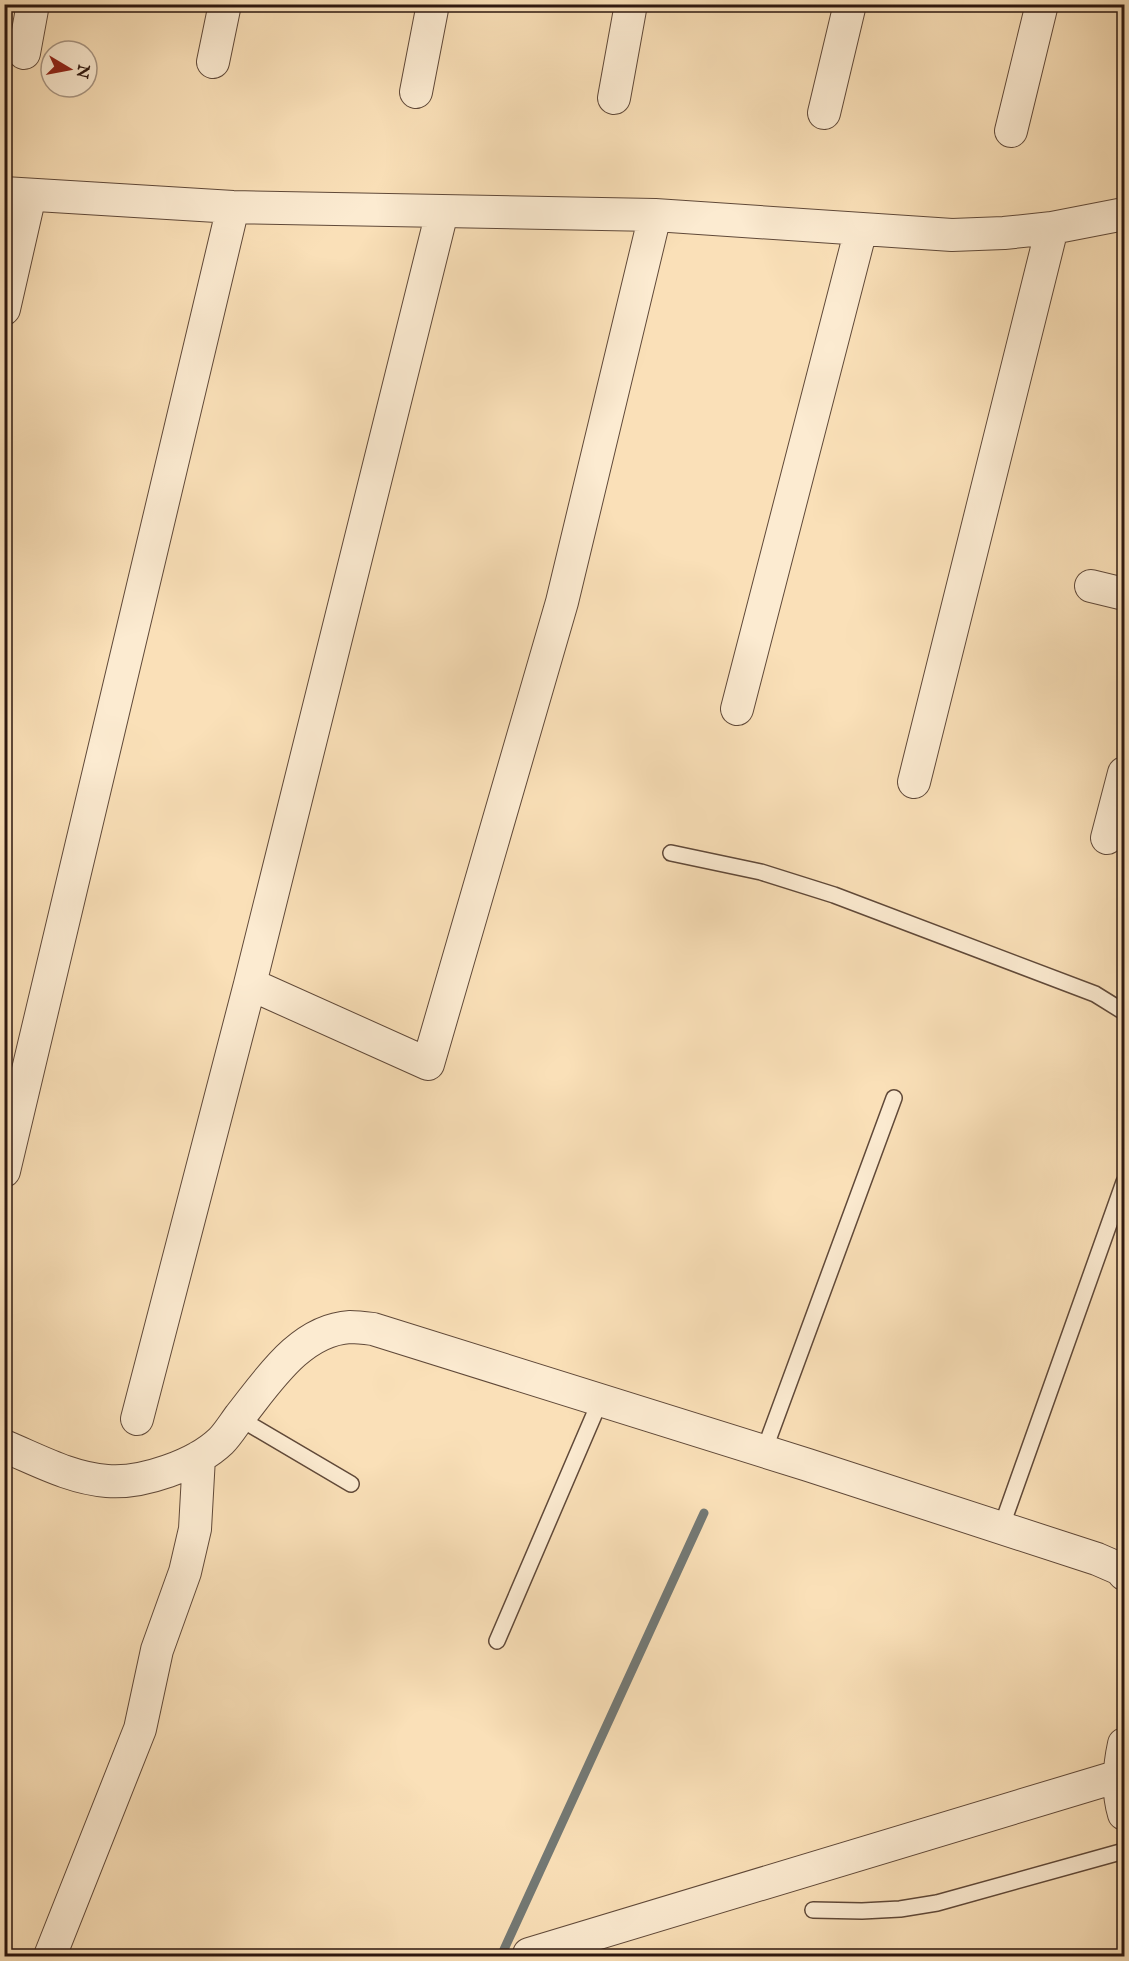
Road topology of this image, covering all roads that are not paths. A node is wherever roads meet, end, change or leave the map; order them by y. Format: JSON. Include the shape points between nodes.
{"nodes":[{"id":1,"x":33,"y":4,"type":"edge"},
{"id":2,"x":225,"y":4,"type":"edge"},
{"id":3,"x":433,"y":4,"type":"edge"},
{"id":4,"x":631,"y":4,"type":"edge"},
{"id":5,"x":850,"y":4,"type":"edge"},
{"id":6,"x":1041,"y":4,"type":"edge"},
{"id":7,"x":24,"y":53,"type":"dead end"},
{"id":8,"x":213,"y":62,"type":"dead end"},
{"id":9,"x":416,"y":92,"type":"dead end"},
{"id":10,"x":614,"y":98,"type":"dead end"},
{"id":11,"x":824,"y":113,"type":"dead end"},
{"id":12,"x":1011,"y":131,"type":"dead end"},
{"id":13,"x":17,"y":194,"type":"edge"},
{"id":14,"x":233,"y":207,"type":"junction"},
{"id":15,"x":442,"y":212,"type":"junction"},
{"id":16,"x":1125,"y":214,"type":"edge"},
{"id":17,"x":655,"y":215,"type":"junction"},
{"id":18,"x":1052,"y":228,"type":"junction"},
{"id":19,"x":861,"y":229,"type":"junction"},
{"id":20,"x":4,"y":309,"type":"edge"},
{"id":21,"x":1091,"y":586,"type":"dead end"},
{"id":22,"x":1125,"y":594,"type":"edge"},
{"id":23,"x":737,"y":709,"type":"dead end"},
{"id":24,"x":1125,"y":773,"type":"edge"},
{"id":25,"x":914,"y":782,"type":"dead end"},
{"id":26,"x":1107,"y":838,"type":"dead end"},
{"id":27,"x":671,"y":853,"type":"dead end"},
{"id":28,"x":250,"y":984,"type":"junction"},
{"id":29,"x":1125,"y":1012,"type":"edge"},
{"id":30,"x":894,"y":1098,"type":"dead end"},
{"id":31,"x":4,"y":1171,"type":"edge"},
{"id":32,"x":1125,"y":1182,"type":"edge"},
{"id":33,"x":600,"y":1401,"type":"junction"},
{"id":34,"x":249,"y":1406,"type":"junction"},
{"id":35,"x":137,"y":1419,"type":"dead end"},
{"id":36,"x":6,"y":1451,"type":"edge"},
{"id":37,"x":764,"y":1451,"type":"junction"},
{"id":38,"x":199,"y":1457,"type":"junction"},
{"id":39,"x":351,"y":1484,"type":"dead end"},
{"id":40,"x":1001,"y":1528,"type":"junction"},
{"id":41,"x":1125,"y":1574,"type":"edge"},
{"id":42,"x":497,"y":1641,"type":"dead end"},
{"id":43,"x":1125,"y":1744,"type":"edge"},
{"id":44,"x":1119,"y":1776,"type":"junction"},
{"id":45,"x":1125,"y":1814,"type":"edge"},
{"id":46,"x":1125,"y":1851,"type":"edge"},
{"id":47,"x":813,"y":1910,"type":"dead end"},
{"id":48,"x":528,"y":1954,"type":"dead end"},
{"id":49,"x":50,"y":1956,"type":"edge"}],
"edges":[{"from":1,"to":7,"type":"street"},
{"from":2,"to":8,"type":"street"},
{"from":3,"to":9,"type":"street"},
{"from":4,"to":10,"type":"street"},
{"from":5,"to":11,"type":"street"},
{"from":6,"to":12,"type":"street"},
{"from":13,"to":14,"type":"street"},
{"from":13,"to":20,"type":"street"},
{"from":14,"to":15,"type":"street"},
{"from":14,"to":31,"type":"street"},
{"from":15,"to":17,"type":"street"},
{"from":15,"to":28,"type":"street"},
{"from":16,"to":18,"type":"street"},
{"from":17,"to":19,"type":"street"},
{"from":17,"to":28,"type":"street","via":[[562,602],[428,1064]]},
{"from":18,"to":19,"type":"street","via":[[952,235]]},
{"from":18,"to":25,"type":"street"},
{"from":19,"to":23,"type":"street"},
{"from":21,"to":22,"type":"street"},
{"from":24,"to":26,"type":"street"},
{"from":27,"to":29,"type":"lane","via":[[761,873],[834,895],[1095,994]]},
{"from":28,"to":35,"type":"street"},
{"from":30,"to":37,"type":"lane"},
{"from":32,"to":40,"type":"lane"},
{"from":33,"to":34,"type":"street","via":[[373,1329],[350,1327],[325,1333],[304,1344]]},
{"from":33,"to":37,"type":"street"},
{"from":33,"to":42,"type":"lane"},
{"from":34,"to":38,"type":"street","via":[[221,1441]]},
{"from":34,"to":39,"type":"lane"},
{"from":36,"to":38,"type":"street","via":[[67,1473],[109,1481],[141,1479]]},
{"from":37,"to":40,"type":"street"},
{"from":38,"to":49,"type":"street","via":[[195,1529],[185,1572],[157,1650],[140,1729]]},
{"from":40,"to":41,"type":"street","via":[[1097,1559]]},
{"from":43,"to":44,"type":"street"},
{"from":44,"to":45,"type":"street"},
{"from":44,"to":48,"type":"street"},
{"from":46,"to":47,"type":"lane","via":[[937,1903],[881,1910]]}]}
